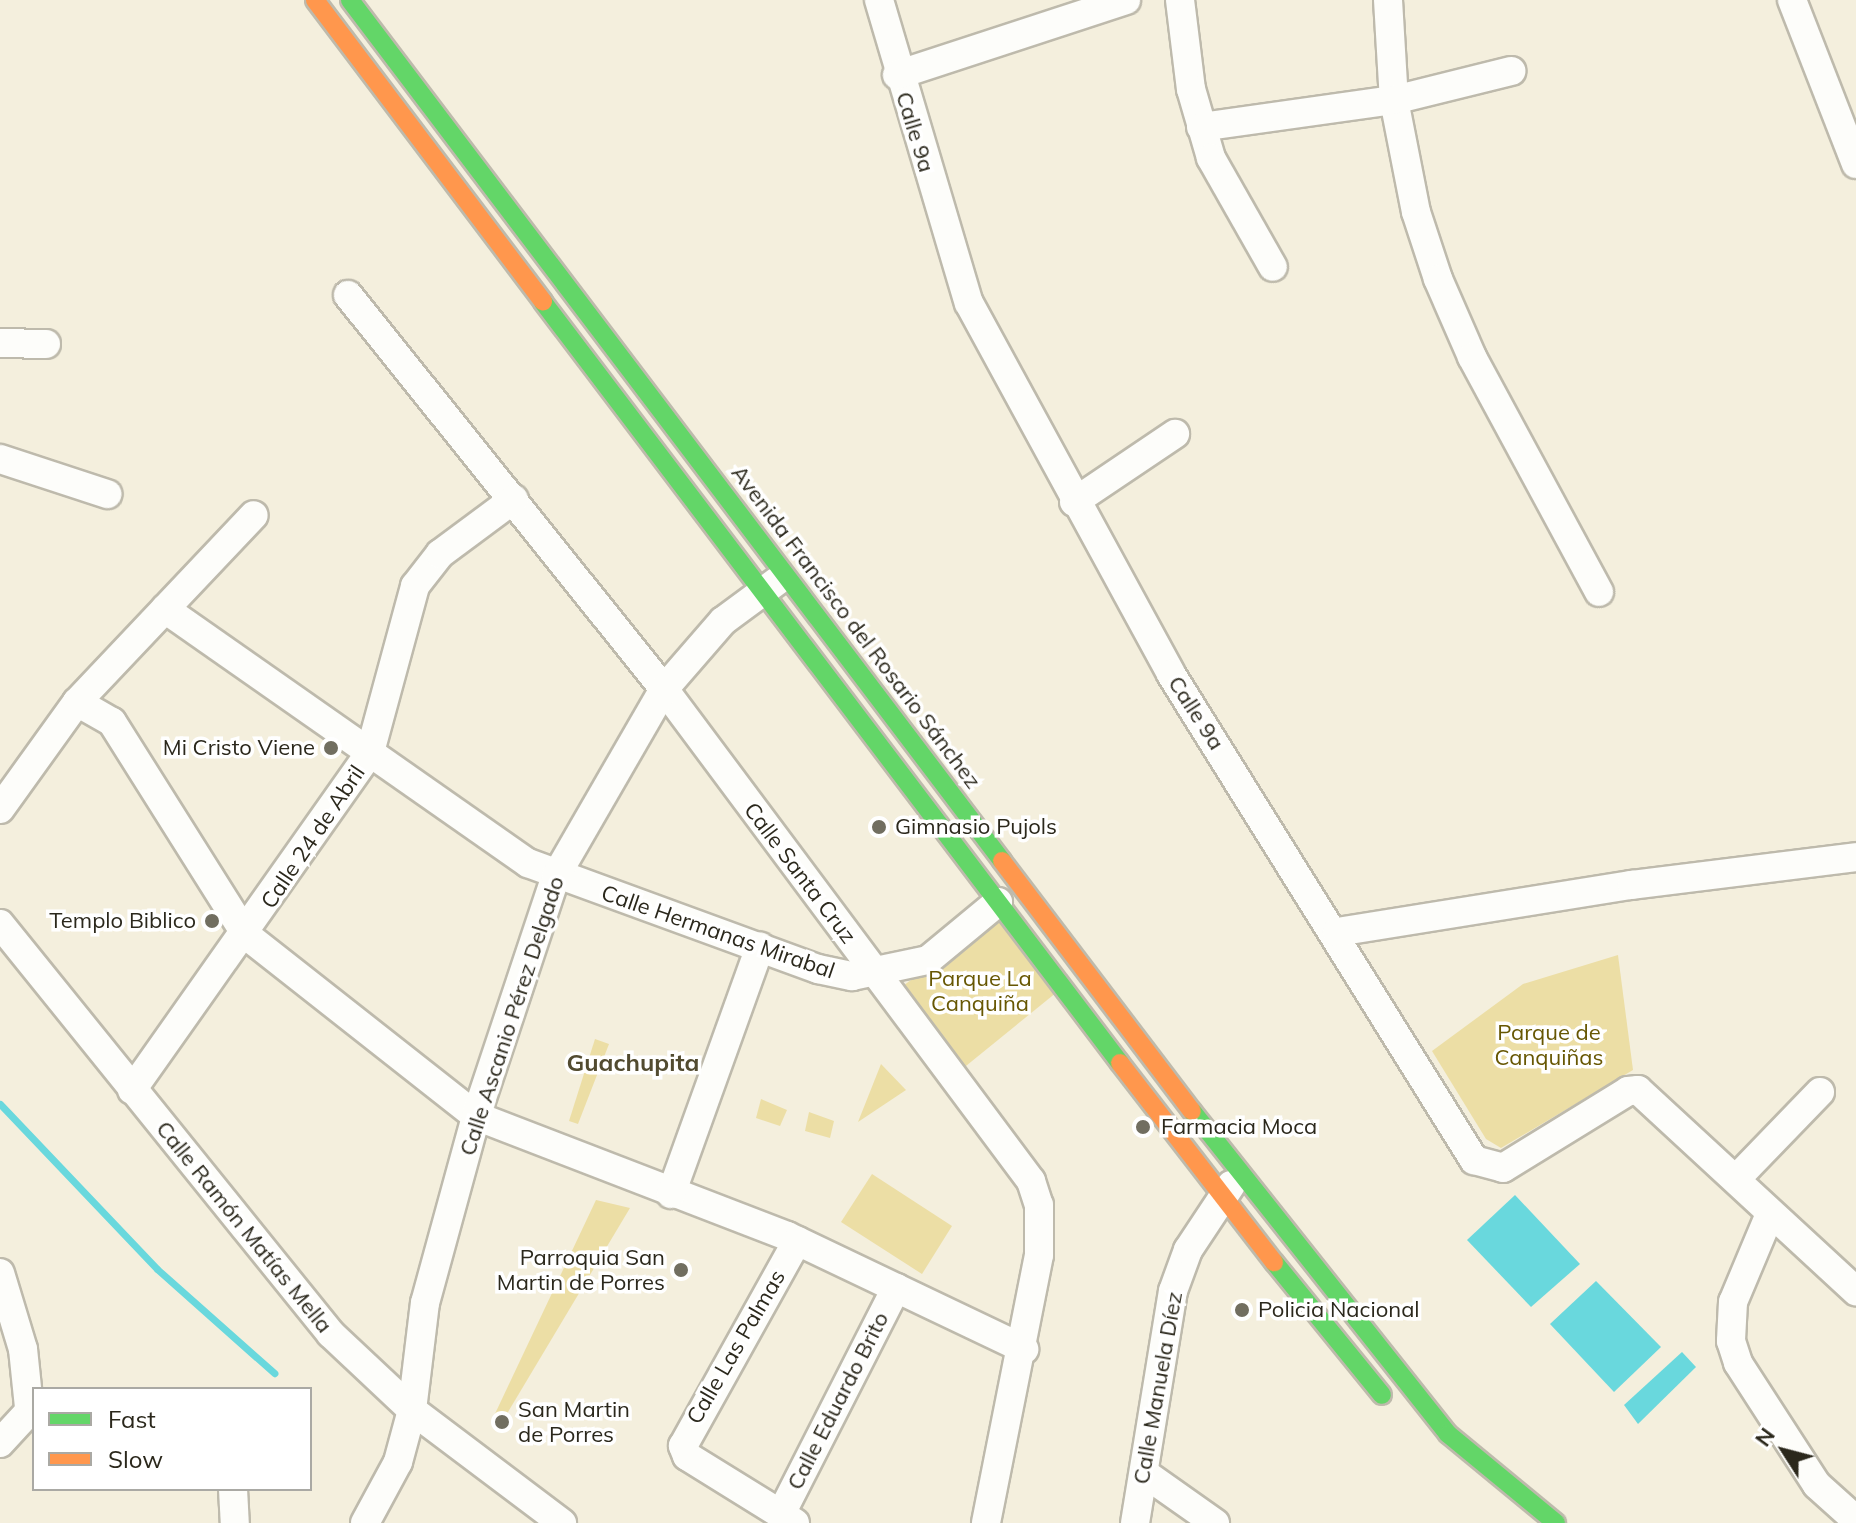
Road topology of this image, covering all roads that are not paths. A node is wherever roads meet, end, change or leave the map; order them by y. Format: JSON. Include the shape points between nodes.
{"nodes":[{"id":1,"x":315,"y":0,"type":"edge"},
{"id":2,"x":350,"y":0,"type":"edge"},
{"id":3,"x":879,"y":0,"type":"edge"},
{"id":4,"x":1126,"y":0,"type":"edge"},
{"id":5,"x":1180,"y":0,"type":"edge"},
{"id":6,"x":1388,"y":0,"type":"edge"},
{"id":7,"x":1794,"y":1,"type":"edge"},
{"id":8,"x":1511,"y":71,"type":"dead end"},
{"id":9,"x":897,"y":75,"type":"junction"},
{"id":10,"x":1394,"y":100,"type":"junction"},
{"id":11,"x":1201,"y":127,"type":"junction"},
{"id":12,"x":1856,"y":164,"type":"edge"},
{"id":13,"x":1273,"y":267,"type":"dead end"},
{"id":14,"x":348,"y":295,"type":"dead end"},
{"id":15,"x":0,"y":343,"type":"edge"},
{"id":16,"x":46,"y":344,"type":"dead end"},
{"id":17,"x":1175,"y":434,"type":"dead end"},
{"id":18,"x":0,"y":459,"type":"edge"},
{"id":19,"x":107,"y":494,"type":"dead end"},
{"id":20,"x":514,"y":499,"type":"junction"},
{"id":21,"x":1074,"y":502,"type":"junction"},
{"id":22,"x":254,"y":515,"type":"dead end"},
{"id":23,"x":786,"y":575,"type":"junction"},
{"id":24,"x":1599,"y":592,"type":"dead end"},
{"id":25,"x":761,"y":593,"type":"junction"},
{"id":26,"x":165,"y":609,"type":"junction"},
{"id":27,"x":664,"y":689,"type":"junction"},
{"id":28,"x":77,"y":702,"type":"junction"},
{"id":29,"x":370,"y":752,"type":"junction"},
{"id":30,"x":0,"y":809,"type":"edge"},
{"id":31,"x":1856,"y":857,"type":"edge"},
{"id":32,"x":556,"y":876,"type":"junction"},
{"id":33,"x":998,"y":902,"type":"junction"},
{"id":34,"x":0,"y":924,"type":"edge"},
{"id":35,"x":1337,"y":932,"type":"junction"},
{"id":36,"x":246,"y":935,"type":"junction"},
{"id":37,"x":760,"y":947,"type":"junction"},
{"id":38,"x":875,"y":973,"type":"junction"},
{"id":39,"x":132,"y":1090,"type":"junction"},
{"id":40,"x":1820,"y":1092,"type":"dead end"},
{"id":41,"x":476,"y":1116,"type":"junction"},
{"id":42,"x":1240,"y":1175,"type":"junction"},
{"id":43,"x":1736,"y":1179,"type":"junction"},
{"id":44,"x":671,"y":1194,"type":"junction"},
{"id":45,"x":1221,"y":1197,"type":"junction"},
{"id":46,"x":1770,"y":1214,"type":"junction"},
{"id":47,"x":797,"y":1241,"type":"junction"},
{"id":48,"x":0,"y":1273,"type":"edge"},
{"id":49,"x":896,"y":1288,"type":"junction"},
{"id":50,"x":1856,"y":1291,"type":"edge"},
{"id":51,"x":1024,"y":1349,"type":"junction"},
{"id":52,"x":32,"y":1406,"type":"edge"},
{"id":53,"x":412,"y":1410,"type":"junction"},
{"id":54,"x":1396,"y":1412,"type":"dead end"},
{"id":55,"x":0,"y":1443,"type":"edge"},
{"id":56,"x":1144,"y":1473,"type":"junction"},
{"id":57,"x":233,"y":1491,"type":"edge"},
{"id":58,"x":788,"y":1519,"type":"edge"},
{"id":59,"x":1856,"y":1520,"type":"edge"},
{"id":60,"x":235,"y":1523,"type":"edge"},
{"id":61,"x":365,"y":1523,"type":"edge"},
{"id":62,"x":562,"y":1523,"type":"edge"},
{"id":63,"x":986,"y":1523,"type":"edge"},
{"id":64,"x":1135,"y":1523,"type":"edge"},
{"id":65,"x":1215,"y":1523,"type":"edge"},
{"id":66,"x":1556,"y":1523,"type":"edge"}],
"edges":[{"from":1,"to":25,"type":"main road"},
{"from":2,"to":23,"type":"main road","name":"Avenida Francisco del Rosario Sánchez"},
{"from":3,"to":9,"type":"street","name":"Calle 9a"},
{"from":4,"to":9,"type":"street"},
{"from":5,"to":11,"type":"street"},
{"from":6,"to":10,"type":"street"},
{"from":7,"to":12,"type":"street"},
{"from":8,"to":10,"type":"street"},
{"from":9,"to":21,"type":"street","name":"Calle 9a","via":[[969,303]]},
{"from":10,"to":11,"type":"street"},
{"from":10,"to":24,"type":"street","via":[[1416,212],[1438,279],[1472,357]]},
{"from":11,"to":13,"type":"street","via":[[1211,158]]},
{"from":14,"to":20,"type":"street","name":"Calle Santa Cruz"},
{"from":15,"to":16,"type":"street"},
{"from":17,"to":21,"type":"street"},
{"from":18,"to":19,"type":"street"},
{"from":20,"to":27,"type":"street","name":"Calle Santa Cruz","via":[[599,614]]},
{"from":20,"to":29,"type":"street","name":"Calle 24 de Abril","via":[[440,554],[415,586]]},
{"from":21,"to":35,"type":"street","name":"Calle 9a","via":[[1171,674]]},
{"from":22,"to":26,"type":"street"},
{"from":23,"to":25,"type":"street","name":"Calle Ascanio Pérez Delgado"},
{"from":23,"to":42,"type":"main road","name":"Avenida Francisco del Rosario Sánchez"},
{"from":25,"to":27,"type":"street","name":"Calle Ascanio Pérez Delgado","via":[[723,621]]},
{"from":25,"to":33,"type":"main road"},
{"from":26,"to":28,"type":"street"},
{"from":26,"to":29,"type":"street","name":"Calle Hermanas Mirabal"},
{"from":27,"to":32,"type":"street","name":"Calle Ascanio Pérez Delgado"},
{"from":27,"to":38,"type":"street","name":"Calle Santa Cruz"},
{"from":28,"to":30,"type":"street"},
{"from":28,"to":36,"type":"street","via":[[112,722]]},
{"from":29,"to":32,"type":"street","name":"Calle Hermanas Mirabal","via":[[448,810]]},
{"from":29,"to":36,"type":"street","name":"Calle 24 de Abril"},
{"from":31,"to":35,"type":"street","via":[[1616,887]]},
{"from":32,"to":37,"type":"street","name":"Calle Hermanas Mirabal"},
{"from":32,"to":41,"type":"street","name":"Calle Ascanio Pérez Delgado"},
{"from":33,"to":38,"type":"street","name":"Calle Hermanas Mirabal","via":[[928,960]]},
{"from":33,"to":45,"type":"main road"},
{"from":34,"to":39,"type":"street","name":"Calle Ramón Matías Mella"},
{"from":35,"to":43,"type":"street","name":"Calle 9a","via":[[1474,1160],[1503,1168],[1628,1091],[1638,1090]]},
{"from":36,"to":39,"type":"street","name":"Calle 24 de Abril"},
{"from":36,"to":41,"type":"street"},
{"from":37,"to":38,"type":"street","name":"Calle Hermanas Mirabal","via":[[818,969],[852,976]]},
{"from":37,"to":44,"type":"street"},
{"from":38,"to":51,"type":"street","name":"Calle Santa Cruz","via":[[1031,1181],[1039,1205],[1039,1255]]},
{"from":39,"to":53,"type":"street","name":"Calle Ramón Matías Mella","via":[[290,1289]]},
{"from":40,"to":43,"type":"street"},
{"from":41,"to":44,"type":"street"},
{"from":41,"to":53,"type":"street","name":"Calle Ascanio Pérez Delgado","via":[[425,1303]]},
{"from":42,"to":45,"type":"street","name":"Calle Manuela Díez"},
{"from":42,"to":66,"type":"main road","name":"Avenida Francisco del Rosario Sánchez","via":[[1448,1434]]},
{"from":43,"to":46,"type":"street"},
{"from":44,"to":47,"type":"street"},
{"from":45,"to":54,"type":"main road"},
{"from":45,"to":56,"type":"street","name":"Calle Manuela Díez","via":[[1188,1250],[1173,1291]]},
{"from":46,"to":50,"type":"street"},
{"from":46,"to":59,"type":"street","via":[[1733,1302],[1731,1341],[1738,1363],[1817,1485]]},
{"from":47,"to":49,"type":"street"},
{"from":47,"to":58,"type":"street","name":"Calle Las Palmas","via":[[686,1434],[687,1456]]},
{"from":48,"to":52,"type":"street","via":[[23,1349]]},
{"from":49,"to":51,"type":"street"},
{"from":49,"to":58,"type":"street","name":"Calle Eduardo Brito"},
{"from":51,"to":63,"type":"street","name":"Calle Santa Cruz"},
{"from":52,"to":55,"type":"street"},
{"from":53,"to":61,"type":"street","name":"Calle Ascanio Pérez Delgado","via":[[398,1462]]},
{"from":53,"to":62,"type":"street","name":"Calle Ramón Matías Mella"},
{"from":56,"to":64,"type":"street","name":"Calle Manuela Díez"},
{"from":56,"to":65,"type":"street"},
{"from":57,"to":60,"type":"street"}]}
